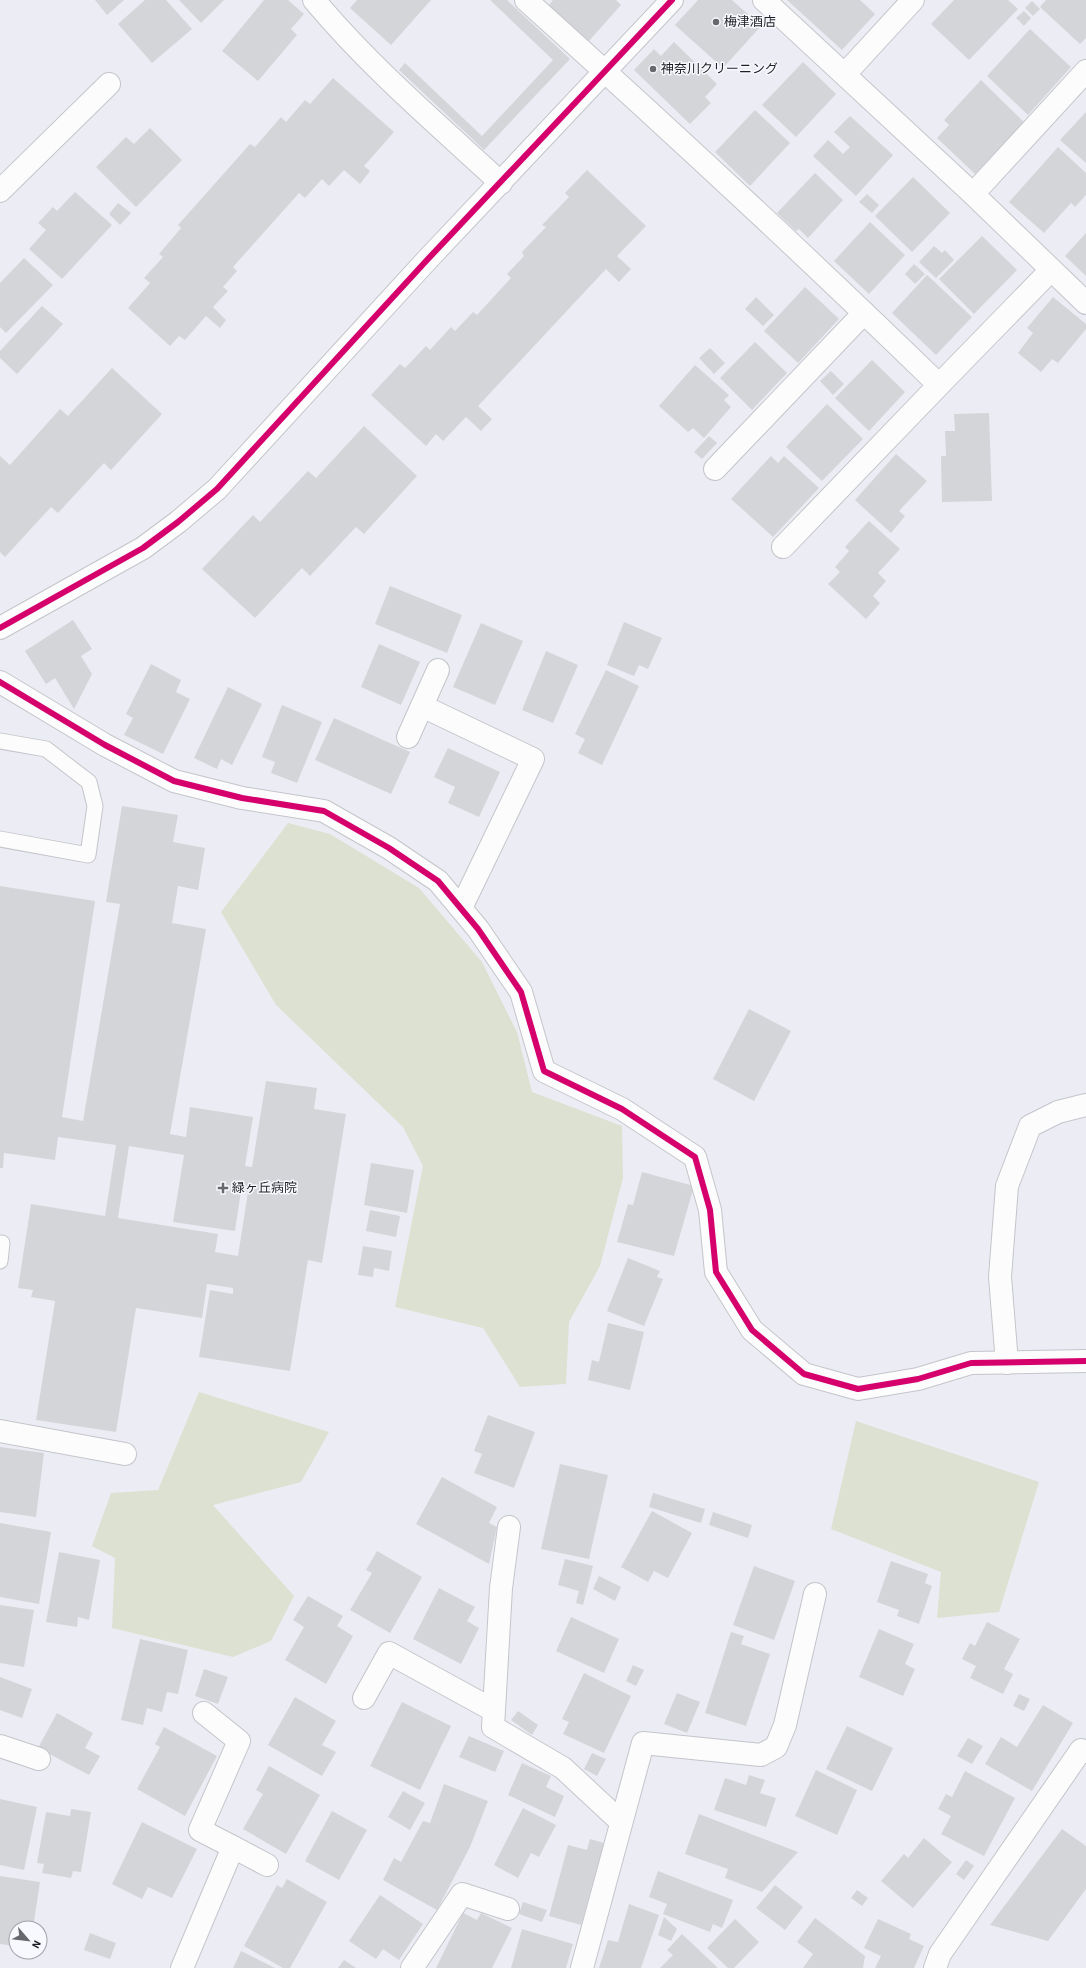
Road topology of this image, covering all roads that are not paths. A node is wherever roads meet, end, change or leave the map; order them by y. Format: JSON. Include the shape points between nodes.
{"nodes":[{"id":1,"x":314,"y":0,"type":"edge"},
{"id":2,"x":526,"y":0,"type":"edge"},
{"id":3,"x":672,"y":0,"type":"edge"},
{"id":4,"x":764,"y":0,"type":"edge"},
{"id":5,"x":913,"y":0,"type":"edge"},
{"id":6,"x":1086,"y":71,"type":"edge"},
{"id":7,"x":606,"y":72,"type":"junction"},
{"id":8,"x":845,"y":74,"type":"junction"},
{"id":9,"x":109,"y":84,"type":"dead end"},
{"id":10,"x":501,"y":183,"type":"junction"},
{"id":11,"x":0,"y":191,"type":"edge"},
{"id":12,"x":973,"y":194,"type":"junction"},
{"id":13,"x":1051,"y":270,"type":"junction"},
{"id":14,"x":1086,"y":303,"type":"edge"},
{"id":15,"x":864,"y":313,"type":"junction"},
{"id":16,"x":939,"y":385,"type":"junction"},
{"id":17,"x":715,"y":469,"type":"dead end"},
{"id":18,"x":783,"y":547,"type":"dead end"},
{"id":19,"x":0,"y":628,"type":"edge"},
{"id":20,"x":438,"y":670,"type":"dead end"},
{"id":21,"x":0,"y":682,"type":"edge"},
{"id":22,"x":422,"y":706,"type":"junction"},
{"id":23,"x":408,"y":737,"type":"dead end"},
{"id":24,"x":0,"y":741,"type":"edge"},
{"id":25,"x":0,"y":839,"type":"edge"},
{"id":26,"x":461,"y":908,"type":"junction"},
{"id":27,"x":1086,"y":1106,"type":"edge"},
{"id":28,"x":2,"y":1243,"type":"dead end"},
{"id":29,"x":0,"y":1261,"type":"edge"},
{"id":30,"x":1086,"y":1361,"type":"edge"},
{"id":31,"x":1007,"y":1362,"type":"junction"},
{"id":32,"x":0,"y":1431,"type":"edge"},
{"id":33,"x":125,"y":1454,"type":"dead end"},
{"id":34,"x":509,"y":1527,"type":"dead end"},
{"id":35,"x":815,"y":1594,"type":"dead end"},
{"id":36,"x":364,"y":1698,"type":"dead end"},
{"id":37,"x":493,"y":1710,"type":"junction"},
{"id":38,"x":204,"y":1713,"type":"dead end"},
{"id":39,"x":0,"y":1746,"type":"edge"},
{"id":40,"x":1086,"y":1752,"type":"edge"},
{"id":41,"x":40,"y":1759,"type":"dead end"},
{"id":42,"x":621,"y":1822,"type":"junction"},
{"id":43,"x":233,"y":1847,"type":"junction"},
{"id":44,"x":267,"y":1865,"type":"dead end"},
{"id":45,"x":508,"y":1910,"type":"dead end"},
{"id":46,"x":182,"y":1968,"type":"edge"},
{"id":47,"x":412,"y":1968,"type":"edge"},
{"id":48,"x":582,"y":1968,"type":"edge"},
{"id":49,"x":935,"y":1968,"type":"edge"}],
"edges":[{"from":1,"to":10,"type":"street","via":[[409,99]]},
{"from":2,"to":7,"type":"street"},
{"from":3,"to":7,"type":"street"},
{"from":4,"to":8,"type":"street"},
{"from":5,"to":8,"type":"street"},
{"from":6,"to":12,"type":"street"},
{"from":7,"to":10,"type":"street"},
{"from":7,"to":15,"type":"street"},
{"from":8,"to":12,"type":"street"},
{"from":9,"to":11,"type":"street"},
{"from":10,"to":19,"type":"street","via":[[217,488],[178,522],[142,548]]},
{"from":12,"to":13,"type":"street"},
{"from":13,"to":14,"type":"street"},
{"from":13,"to":16,"type":"street"},
{"from":15,"to":16,"type":"street"},
{"from":15,"to":17,"type":"street"},
{"from":16,"to":18,"type":"street"},
{"from":20,"to":22,"type":"street"},
{"from":21,"to":26,"type":"street","via":[[105,745],[174,781],[242,798],[324,811],[389,848],[438,881]]},
{"from":22,"to":23,"type":"street"},
{"from":22,"to":26,"type":"street","via":[[533,759]]},
{"from":24,"to":25,"type":"lane","via":[[46,749],[88,782],[95,806],[88,855]]},
{"from":26,"to":31,"type":"street","via":[[521,992],[544,1071],[622,1109],[695,1157],[710,1210],[716,1272],[752,1330],[804,1374],[858,1389],[918,1379],[971,1363]]},
{"from":27,"to":31,"type":"street","via":[[1058,1112],[1030,1126],[1007,1186],[1000,1277]]},
{"from":28,"to":29,"type":"lane"},
{"from":30,"to":31,"type":"street"},
{"from":32,"to":33,"type":"street"},
{"from":34,"to":37,"type":"street","via":[[501,1588]]},
{"from":35,"to":42,"type":"street","via":[[785,1725],[776,1747],[761,1755],[643,1743]]},
{"from":36,"to":37,"type":"street","via":[[389,1653]]},
{"from":37,"to":42,"type":"street","via":[[493,1727],[563,1768]]},
{"from":38,"to":43,"type":"street","via":[[239,1741],[200,1830]]},
{"from":39,"to":41,"type":"street"},
{"from":40,"to":49,"type":"street","via":[[1081,1750],[940,1954]]},
{"from":42,"to":48,"type":"street"},
{"from":43,"to":44,"type":"street"},
{"from":43,"to":46,"type":"street"},
{"from":45,"to":47,"type":"street","via":[[462,1894]]}]}
